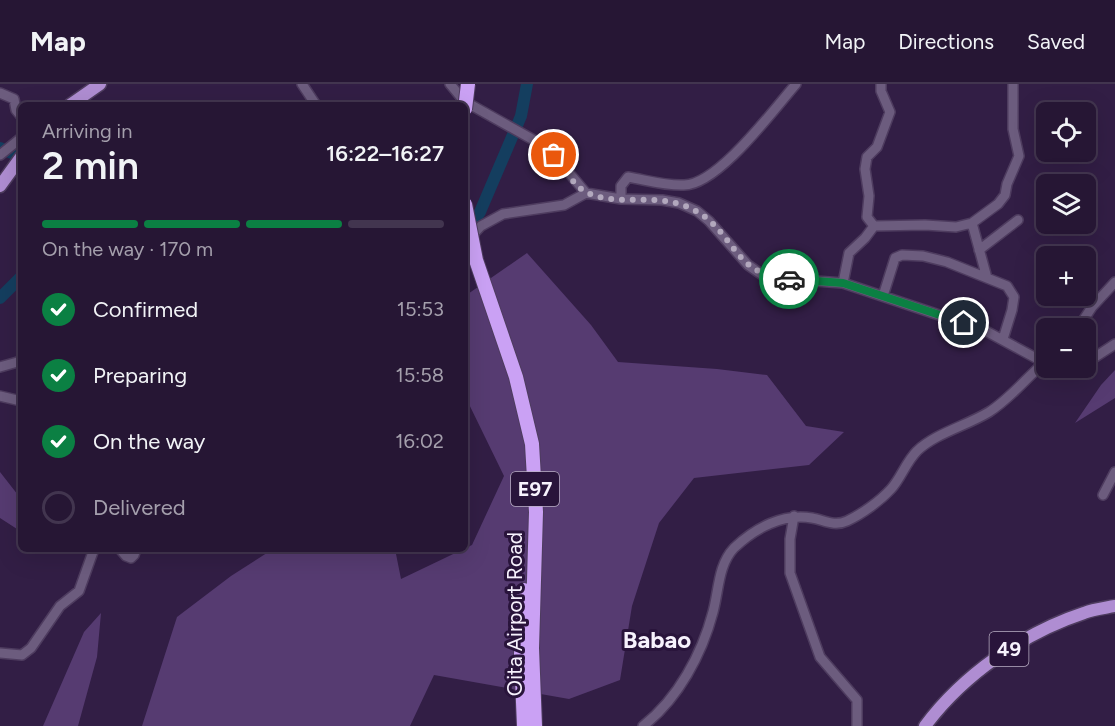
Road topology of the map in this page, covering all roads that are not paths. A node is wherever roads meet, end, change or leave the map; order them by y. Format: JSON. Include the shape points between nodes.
{"nodes":[{"id":1,"x":100,"y":84,"type":"edge"},
{"id":2,"x":302,"y":84,"type":"edge"},
{"id":3,"x":450,"y":84,"type":"edge"},
{"id":4,"x":468,"y":84,"type":"edge"},
{"id":5,"x":796,"y":84,"type":"edge"},
{"id":6,"x":881,"y":84,"type":"edge"},
{"id":7,"x":1013,"y":84,"type":"edge"},
{"id":8,"x":0,"y":93,"type":"edge"},
{"id":9,"x":74,"y":102,"type":"edge"},
{"id":10,"x":314,"y":102,"type":"edge"},
{"id":11,"x":466,"y":102,"type":"edge"},
{"id":12,"x":466,"y":102,"type":"edge"},
{"id":13,"x":468,"y":103,"type":"edge"},
{"id":14,"x":18,"y":112,"type":"edge"},
{"id":15,"x":18,"y":140,"type":"edge"},
{"id":16,"x":0,"y":155,"type":"edge"},
{"id":17,"x":18,"y":160,"type":"edge"},
{"id":18,"x":5,"y":175,"type":"edge"},
{"id":19,"x":586,"y":193,"type":"junction"},
{"id":20,"x":621,"y":199,"type":"junction"},
{"id":21,"x":468,"y":219,"type":"edge"},
{"id":22,"x":1018,"y":220,"type":"dead end"},
{"id":23,"x":972,"y":224,"type":"junction"},
{"id":24,"x":874,"y":226,"type":"junction"},
{"id":25,"x":468,"y":240,"type":"edge"},
{"id":26,"x":979,"y":250,"type":"junction"},
{"id":27,"x":476,"y":260,"type":"junction"},
{"id":28,"x":987,"y":278,"type":"junction"},
{"id":29,"x":1115,"y":282,"type":"edge"},
{"id":30,"x":843,"y":283,"type":"junction"},
{"id":31,"x":883,"y":296,"type":"junction"},
{"id":32,"x":1085,"y":318,"type":"edge"},
{"id":33,"x":1003,"y":339,"type":"junction"},
{"id":34,"x":1115,"y":344,"type":"edge"},
{"id":35,"x":1096,"y":356,"type":"edge"},
{"id":36,"x":1036,"y":357,"type":"edge"},
{"id":37,"x":18,"y":362,"type":"edge"},
{"id":38,"x":0,"y":367,"type":"edge"},
{"id":39,"x":1036,"y":371,"type":"edge"},
{"id":40,"x":0,"y":396,"type":"edge"},
{"id":41,"x":18,"y":400,"type":"edge"},
{"id":42,"x":1115,"y":472,"type":"edge"},
{"id":43,"x":1103,"y":495,"type":"dead end"},
{"id":44,"x":794,"y":516,"type":"junction"},
{"id":45,"x":93,"y":552,"type":"edge"},
{"id":46,"x":123,"y":552,"type":"edge"},
{"id":47,"x":135,"y":552,"type":"edge"},
{"id":48,"x":1115,"y":606,"type":"edge"},
{"id":49,"x":0,"y":653,"type":"edge"},
{"id":50,"x":524,"y":726,"type":"edge"},
{"id":51,"x":535,"y":726,"type":"edge"},
{"id":52,"x":643,"y":726,"type":"edge"},
{"id":53,"x":857,"y":726,"type":"edge"},
{"id":54,"x":925,"y":726,"type":"edge"}],
"edges":[{"from":1,"to":9,"type":"main road"},
{"from":2,"to":10,"type":"street"},
{"from":3,"to":11,"type":"street"},
{"from":4,"to":12,"type":"highway","bridge":true},
{"from":5,"to":20,"type":"street","via":[[716,172],[685,186],[628,177],[621,186]]},
{"from":6,"to":24,"type":"street","via":[[890,112],[865,169],[867,217]]},
{"from":7,"to":23,"type":"street","via":[[1017,162],[1005,195]]},
{"from":8,"to":14,"type":"street","via":[[14,99]]},
{"from":13,"to":19,"type":"street","via":[[554,155]]},
{"from":15,"to":16,"type":"street"},
{"from":17,"to":18,"type":"main road"},
{"from":19,"to":20,"type":"street"},
{"from":19,"to":25,"type":"street","via":[[564,205],[503,214],[481,226]]},
{"from":20,"to":30,"type":"street","via":[[662,200],[697,211],[748,265],[774,279]]},
{"from":21,"to":27,"type":"highway","name":"Oita Airport Road","number":"E97","bridge":true},
{"from":22,"to":26,"type":"street"},
{"from":23,"to":24,"type":"street"},
{"from":23,"to":26,"type":"street"},
{"from":24,"to":30,"type":"street","via":[[849,253]]},
{"from":26,"to":28,"type":"street"},
{"from":27,"to":50,"type":"highway","name":"Oita Airport Road","number":"E97","via":[[523,434],[527,504],[521,654]]},
{"from":27,"to":51,"type":"highway","name":"Oita Airport Road","number":"E97","via":[[516,377],[532,444],[536,512],[532,648]]},
{"from":28,"to":31,"type":"street","via":[[947,262],[902,255],[895,258]]},
{"from":28,"to":33,"type":"street","via":[[1007,286],[1014,297]]},
{"from":29,"to":32,"type":"street"},
{"from":30,"to":31,"type":"street"},
{"from":31,"to":33,"type":"street"},
{"from":33,"to":36,"type":"street"},
{"from":34,"to":35,"type":"street"},
{"from":37,"to":38,"type":"street"},
{"from":39,"to":44,"type":"street","via":[[1002,403],[917,451],[892,488],[845,522],[836,524]]},
{"from":40,"to":41,"type":"street"},
{"from":42,"to":43,"type":"street"},
{"from":44,"to":52,"type":"street","via":[[781,518],[757,531],[725,558],[712,618],[696,657],[670,700]]},
{"from":44,"to":53,"type":"street","via":[[790,573],[820,657],[857,700]]},
{"from":45,"to":49,"type":"street","via":[[79,591],[60,606],[31,648],[22,655]]},
{"from":46,"to":47,"type":"street","via":[[131,558]]},
{"from":48,"to":54,"type":"main road","number":"49","via":[[1053,624],[1010,649],[958,689]]}]}
